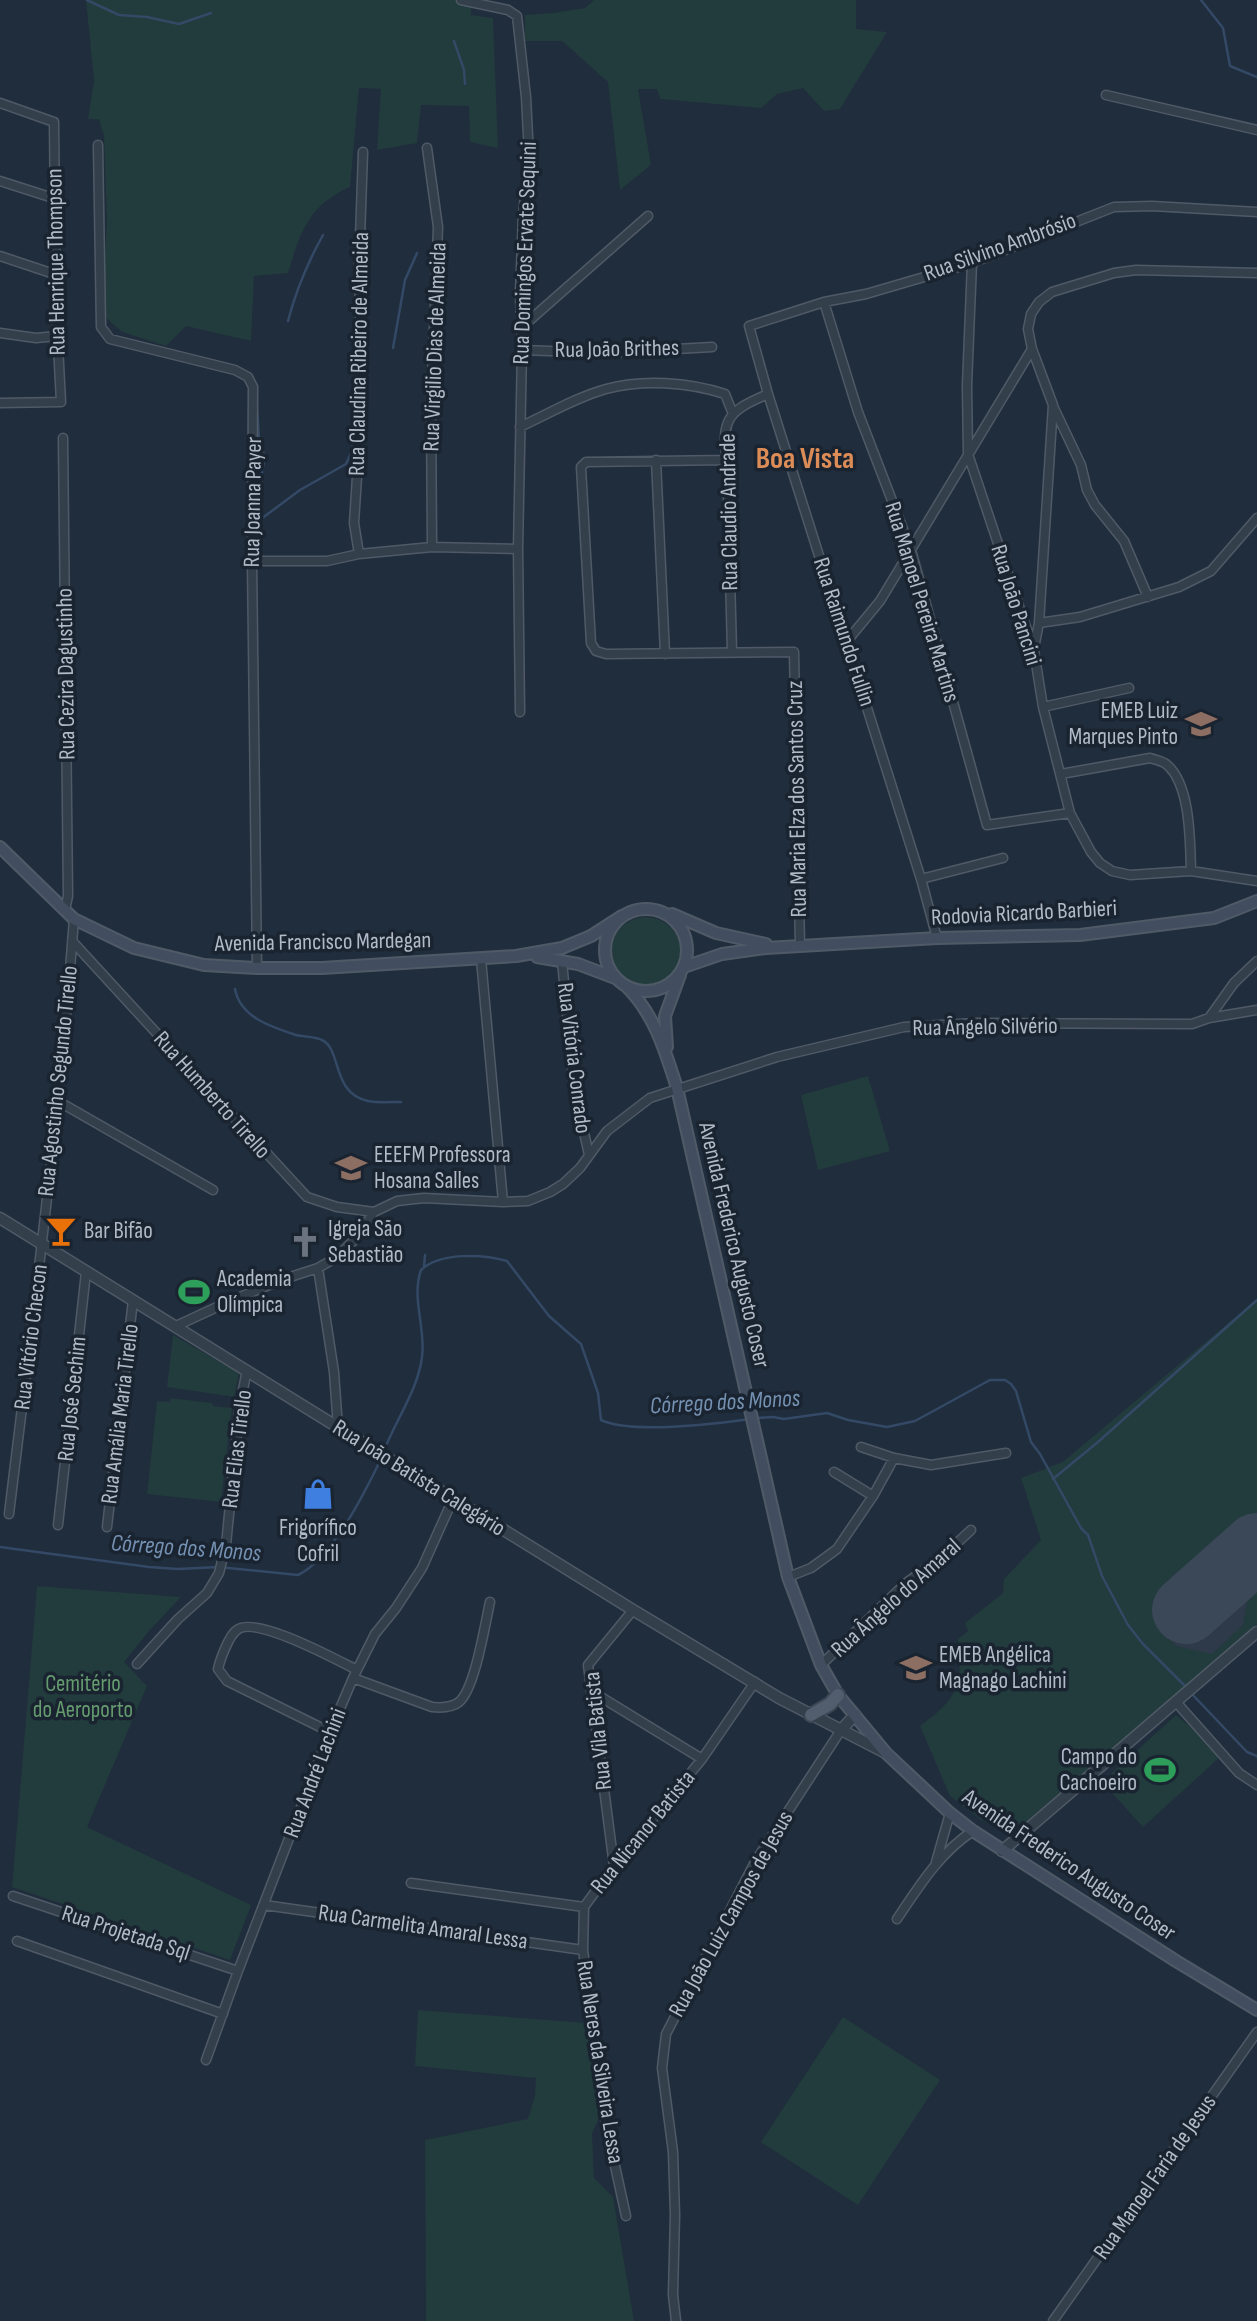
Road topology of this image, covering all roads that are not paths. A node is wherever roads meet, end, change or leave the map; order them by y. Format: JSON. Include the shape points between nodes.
{"nodes":[{"id":1,"x":461,"y":0,"type":"edge"},
{"id":2,"x":1106,"y":95,"type":"dead end"},
{"id":3,"x":0,"y":103,"type":"edge"},
{"id":4,"x":1257,"y":130,"type":"edge"},
{"id":5,"x":98,"y":145,"type":"dead end"},
{"id":6,"x":427,"y":148,"type":"dead end"},
{"id":7,"x":363,"y":152,"type":"dead end"},
{"id":8,"x":0,"y":181,"type":"edge"},
{"id":9,"x":53,"y":198,"type":"junction"},
{"id":10,"x":1257,"y":212,"type":"edge"},
{"id":11,"x":648,"y":216,"type":"dead end"},
{"id":12,"x":0,"y":256,"type":"edge"},
{"id":13,"x":972,"y":263,"type":"junction"},
{"id":14,"x":1257,"y":273,"type":"edge"},
{"id":15,"x":57,"y":275,"type":"junction"},
{"id":16,"x":824,"y":302,"type":"junction"},
{"id":17,"x":749,"y":326,"type":"joint"},
{"id":18,"x":522,"y":327,"type":"junction"},
{"id":19,"x":0,"y":333,"type":"edge"},
{"id":20,"x":57,"y":336,"type":"junction"},
{"id":21,"x":712,"y":346,"type":"dead end"},
{"id":22,"x":1032,"y":349,"type":"junction"},
{"id":23,"x":522,"y":350,"type":"junction"},
{"id":24,"x":768,"y":394,"type":"junction"},
{"id":25,"x":0,"y":403,"type":"edge"},
{"id":26,"x":1053,"y":405,"type":"junction"},
{"id":27,"x":733,"y":414,"type":"junction"},
{"id":28,"x":520,"y":427,"type":"junction"},
{"id":29,"x":63,"y":438,"type":"dead end"},
{"id":30,"x":968,"y":454,"type":"junction"},
{"id":31,"x":656,"y":460,"type":"junction"},
{"id":32,"x":727,"y":460,"type":"junction"},
{"id":33,"x":1257,"y":518,"type":"edge"},
{"id":34,"x":432,"y":547,"type":"junction"},
{"id":35,"x":518,"y":549,"type":"junction"},
{"id":36,"x":911,"y":550,"type":"junction"},
{"id":37,"x":359,"y":554,"type":"junction"},
{"id":38,"x":252,"y":561,"type":"junction"},
{"id":39,"x":1147,"y":597,"type":"junction"},
{"id":40,"x":1039,"y":623,"type":"junction"},
{"id":41,"x":847,"y":641,"type":"junction"},
{"id":42,"x":1034,"y":651,"type":"junction"},
{"id":43,"x":733,"y":652,"type":"junction"},
{"id":44,"x":665,"y":654,"type":"junction"},
{"id":45,"x":1129,"y":688,"type":"dead end"},
{"id":46,"x":1043,"y":707,"type":"junction"},
{"id":47,"x":520,"y":712,"type":"dead end"},
{"id":48,"x":1061,"y":774,"type":"junction"},
{"id":49,"x":1070,"y":813,"type":"junction"},
{"id":50,"x":0,"y":847,"type":"edge"},
{"id":51,"x":1003,"y":858,"type":"dead end"},
{"id":52,"x":1191,"y":872,"type":"junction"},
{"id":53,"x":921,"y":879,"type":"junction"},
{"id":54,"x":1257,"y":881,"type":"edge"},
{"id":55,"x":1257,"y":901,"type":"edge"},
{"id":56,"x":65,"y":910,"type":"junction"},
{"id":57,"x":661,"y":911,"type":"junction"},
{"id":58,"x":622,"y":916,"type":"junction"},
{"id":59,"x":74,"y":919,"type":"junction"},
{"id":60,"x":937,"y":938,"type":"junction"},
{"id":61,"x":72,"y":941,"type":"junction"},
{"id":62,"x":795,"y":946,"type":"junction"},
{"id":63,"x":516,"y":956,"type":"junction"},
{"id":64,"x":481,"y":959,"type":"junction"},
{"id":65,"x":562,"y":961,"type":"junction"},
{"id":66,"x":1257,"y":961,"type":"edge"},
{"id":67,"x":257,"y":968,"type":"junction"},
{"id":68,"x":682,"y":970,"type":"junction"},
{"id":69,"x":622,"y":982,"type":"junction"},
{"id":70,"x":1257,"y":1010,"type":"edge"},
{"id":71,"x":1209,"y":1018,"type":"junction"},
{"id":72,"x":668,"y":1060,"type":"junction"},
{"id":73,"x":677,"y":1088,"type":"junction"},
{"id":74,"x":56,"y":1100,"type":"junction"},
{"id":75,"x":589,"y":1154,"type":"junction"},
{"id":76,"x":213,"y":1190,"type":"dead end"},
{"id":77,"x":503,"y":1202,"type":"junction"},
{"id":78,"x":374,"y":1212,"type":"junction"},
{"id":79,"x":0,"y":1218,"type":"edge"},
{"id":80,"x":42,"y":1243,"type":"junction"},
{"id":81,"x":318,"y":1268,"type":"junction"},
{"id":82,"x":86,"y":1272,"type":"junction"},
{"id":83,"x":133,"y":1300,"type":"junction"},
{"id":84,"x":176,"y":1326,"type":"junction"},
{"id":85,"x":247,"y":1370,"type":"junction"},
{"id":86,"x":338,"y":1428,"type":"junction"},
{"id":87,"x":860,"y":1447,"type":"dead end"},
{"id":88,"x":1006,"y":1453,"type":"dead end"},
{"id":89,"x":894,"y":1458,"type":"junction"},
{"id":90,"x":834,"y":1472,"type":"dead end"},
{"id":91,"x":873,"y":1496,"type":"junction"},
{"id":92,"x":453,"y":1499,"type":"junction"},
{"id":93,"x":9,"y":1514,"type":"dead end"},
{"id":94,"x":58,"y":1525,"type":"dead end"},
{"id":95,"x":107,"y":1527,"type":"dead end"},
{"id":96,"x":971,"y":1530,"type":"dead end"},
{"id":97,"x":788,"y":1577,"type":"junction"},
{"id":98,"x":490,"y":1602,"type":"dead end"},
{"id":99,"x":633,"y":1610,"type":"junction"},
{"id":100,"x":1257,"y":1632,"type":"edge"},
{"id":101,"x":137,"y":1664,"type":"dead end"},
{"id":102,"x":821,"y":1665,"type":"junction"},
{"id":103,"x":355,"y":1674,"type":"junction"},
{"id":104,"x":755,"y":1682,"type":"junction"},
{"id":105,"x":591,"y":1691,"type":"junction"},
{"id":106,"x":838,"y":1695,"type":"junction"},
{"id":107,"x":1179,"y":1700,"type":"junction"},
{"id":108,"x":811,"y":1715,"type":"junction"},
{"id":109,"x":855,"y":1715,"type":"junction"},
{"id":110,"x":841,"y":1730,"type":"junction"},
{"id":111,"x":330,"y":1732,"type":"junction"},
{"id":112,"x":886,"y":1753,"type":"junction"},
{"id":113,"x":702,"y":1759,"type":"junction"},
{"id":114,"x":1257,"y":1784,"type":"edge"},
{"id":115,"x":950,"y":1813,"type":"junction"},
{"id":116,"x":973,"y":1831,"type":"junction"},
{"id":117,"x":1002,"y":1851,"type":"junction"},
{"id":118,"x":936,"y":1865,"type":"junction"},
{"id":119,"x":614,"y":1866,"type":"junction"},
{"id":120,"x":411,"y":1883,"type":"dead end"},
{"id":121,"x":13,"y":1896,"type":"dead end"},
{"id":122,"x":264,"y":1905,"type":"junction"},
{"id":123,"x":584,"y":1908,"type":"junction"},
{"id":124,"x":897,"y":1919,"type":"dead end"},
{"id":125,"x":18,"y":1941,"type":"dead end"},
{"id":126,"x":583,"y":1950,"type":"junction"},
{"id":127,"x":238,"y":1970,"type":"junction"},
{"id":128,"x":1257,"y":2010,"type":"edge"},
{"id":129,"x":223,"y":2014,"type":"junction"},
{"id":130,"x":1257,"y":2032,"type":"edge"},
{"id":131,"x":206,"y":2060,"type":"dead end"},
{"id":132,"x":626,"y":2216,"type":"dead end"},
{"id":133,"x":676,"y":2321,"type":"edge"},
{"id":134,"x":1053,"y":2321,"type":"edge"}],
"edges":[{"from":1,"to":18,"type":"street","name":"Rua Domingos Ervate Sequini","via":[[517,16],[529,155],[523,216]]},
{"from":2,"to":4,"type":"street"},
{"from":3,"to":9,"type":"street","name":"Rua Henrique Thompson","via":[[54,122]]},
{"from":5,"to":38,"type":"street","name":"Rua Joanna Payer","via":[[101,327],[110,339],[235,370],[248,377],[253,387]]},
{"from":6,"to":34,"type":"street","name":"Rua Virgilio Dias de Almeida","via":[[438,227],[431,404]]},
{"from":7,"to":37,"type":"street","name":"Rua Claudina Ribeiro de Almeida","via":[[359,267],[362,400],[354,523]]},
{"from":8,"to":9,"type":"street"},
{"from":9,"to":15,"type":"street","name":"Rua Henrique Thompson"},
{"from":10,"to":13,"type":"street","name":"Rua Silvino Ambrósio","via":[[1114,207]]},
{"from":11,"to":18,"type":"street"},
{"from":12,"to":15,"type":"street"},
{"from":13,"to":16,"type":"street","name":"Rua Silvino Ambrósio"},
{"from":13,"to":30,"type":"street","name":"Rua João Pancini"},
{"from":14,"to":22,"type":"street","via":[[1136,270],[1052,292],[1031,314]]},
{"from":15,"to":20,"type":"street","name":"Rua Henrique Thompson"},
{"from":16,"to":17,"type":"street","name":"Rua Silvino Ambrósio"},
{"from":16,"to":36,"type":"street","name":"Rua Manoel Pereira Martins","via":[[858,412]]},
{"from":17,"to":24,"type":"street","name":"Rua Raimundo Fullin"},
{"from":18,"to":23,"type":"street","name":"Rua Domingos Ervate Sequini"},
{"from":19,"to":20,"type":"street"},
{"from":20,"to":25,"type":"street","name":"Rua Henrique Thompson","via":[[61,402]]},
{"from":21,"to":23,"type":"street","name":"Rua João Brithes","via":[[605,353]]},
{"from":22,"to":26,"type":"street"},
{"from":22,"to":30,"type":"street"},
{"from":23,"to":28,"type":"street","name":"Rua Domingos Ervate Sequini"},
{"from":24,"to":27,"type":"street","name":"Rua Claudio Andrade"},
{"from":24,"to":41,"type":"street","name":"Rua Raimundo Fullin"},
{"from":26,"to":39,"type":"street","via":[[1081,465],[1087,490],[1124,541]]},
{"from":26,"to":40,"type":"street"},
{"from":27,"to":28,"type":"street","via":[[725,394],[717,391],[635,383],[604,389]]},
{"from":27,"to":32,"type":"street","name":"Rua Claudio Andrade","via":[[726,425]]},
{"from":28,"to":35,"type":"street","name":"Rua Domingos Ervate Sequini"},
{"from":29,"to":56,"type":"street","name":"Rua Cezira Dagustinho"},
{"from":30,"to":36,"type":"street"},
{"from":30,"to":42,"type":"street","name":"Rua João Pancini"},
{"from":31,"to":32,"type":"street"},
{"from":31,"to":44,"type":"street"},
{"from":31,"to":44,"type":"street","via":[[586,462],[581,467],[591,643],[606,654]]},
{"from":32,"to":43,"type":"street","name":"Rua Claudio Andrade"},
{"from":33,"to":39,"type":"street","via":[[1212,571]]},
{"from":34,"to":35,"type":"street"},
{"from":34,"to":37,"type":"street"},
{"from":35,"to":47,"type":"street","name":"Rua Domingos Ervate Sequini"},
{"from":36,"to":41,"type":"street","via":[[880,601]]},
{"from":36,"to":49,"type":"street","name":"Rua Manoel Pereira Martins","via":[[986,825]]},
{"from":37,"to":38,"type":"street","via":[[327,561]]},
{"from":38,"to":67,"type":"street","name":"Rua Joanna Payer"},
{"from":39,"to":40,"type":"street","via":[[1080,617]]},
{"from":40,"to":42,"type":"street"},
{"from":41,"to":53,"type":"street","name":"Rua Raimundo Fullin"},
{"from":42,"to":46,"type":"street","name":"Rua João Pancini"},
{"from":43,"to":44,"type":"street"},
{"from":43,"to":62,"type":"street","name":"Rua Maria Elza dos Santos Cruz","via":[[794,652]]},
{"from":45,"to":46,"type":"street"},
{"from":46,"to":48,"type":"street","name":"Rua João Pancini"},
{"from":48,"to":49,"type":"street","name":"Rua João Pancini"},
{"from":48,"to":52,"type":"street","via":[[1150,758],[1164,763],[1184,794]]},
{"from":49,"to":52,"type":"street","name":"Rua João Pancini","via":[[1091,852],[1112,871],[1130,875]]},
{"from":50,"to":56,"type":"main road","name":"Avenida Francisco Mardegan"},
{"from":51,"to":53,"type":"street"},
{"from":52,"to":54,"type":"street","name":"Rua João Pancini"},
{"from":53,"to":60,"type":"street","name":"Rua Raimundo Fullin"},
{"from":55,"to":60,"type":"main road","name":"Rodovia Ricardo Barbieri","via":[[1214,918],[1080,935]]},
{"from":56,"to":59,"type":"main road","name":"Avenida Francisco Mardegan"},
{"from":57,"to":58,"type":"main road","via":[[637,909]]},
{"from":57,"to":62,"type":"main road","via":[[716,933]]},
{"from":57,"to":68,"type":"main road","via":[[679,924],[686,937],[688,952]]},
{"from":58,"to":63,"type":"main road","name":"Avenida Francisco Mardegan","via":[[562,948]]},
{"from":58,"to":69,"type":"main road","via":[[611,928],[605,951],[609,967]]},
{"from":59,"to":61,"type":"street","name":"Rua Agostinho Segundo Tirello"},
{"from":59,"to":67,"type":"main road","name":"Avenida Francisco Mardegan","via":[[134,948],[204,965]]},
{"from":60,"to":62,"type":"main road","name":"Rodovia Ricardo Barbieri"},
{"from":61,"to":74,"type":"street","name":"Rua Agostinho Segundo Tirello"},
{"from":61,"to":78,"type":"street","name":"Rua Humberto Tirello","via":[[307,1197],[337,1208]]},
{"from":62,"to":68,"type":"main road","via":[[722,954]]},
{"from":63,"to":64,"type":"main road","name":"Avenida Francisco Mardegan"},
{"from":63,"to":65,"type":"main road","name":"Avenida Francisco Mardegan"},
{"from":64,"to":67,"type":"main road","name":"Avenida Francisco Mardegan"},
{"from":64,"to":77,"type":"street"},
{"from":65,"to":69,"type":"main road","name":"Avenida Francisco Mardegan"},
{"from":65,"to":75,"type":"street","name":"Rua Vitória Conrado","via":[[574,1088]]},
{"from":66,"to":71,"type":"street"},
{"from":68,"to":69,"type":"main road","via":[[669,984],[655,990],[640,990]]},
{"from":68,"to":72,"type":"main road","name":"Avenida Frederico Augusto Coser","via":[[665,1016]]},
{"from":69,"to":72,"type":"main road","name":"Avenida Frederico Augusto Coser","via":[[650,1016]]},
{"from":70,"to":71,"type":"street","name":"Rua Ângelo Silvério"},
{"from":71,"to":73,"type":"street","name":"Rua Ângelo Silvério","via":[[1192,1024],[904,1027],[777,1057]]},
{"from":72,"to":73,"type":"main road","name":"Avenida Frederico Augusto Coser"},
{"from":73,"to":75,"type":"street","name":"Rua Ângelo Silvério","via":[[635,1107]]},
{"from":73,"to":97,"type":"main road","name":"Avenida Frederico Augusto Coser"},
{"from":74,"to":76,"type":"street"},
{"from":74,"to":80,"type":"street","name":"Rua Agostinho Segundo Tirello"},
{"from":75,"to":77,"type":"street","name":"Rua Ângelo Silvério","via":[[580,1168],[550,1192],[528,1201]]},
{"from":77,"to":78,"type":"street","name":"Rua Ângelo Silvério","via":[[424,1198],[397,1201]]},
{"from":78,"to":81,"type":"street","via":[[337,1257]]},
{"from":79,"to":80,"type":"street","name":"Rua João Batista Calegário"},
{"from":80,"to":82,"type":"street","name":"Rua João Batista Calegário"},
{"from":80,"to":93,"type":"street","name":"Rua Vitório Checon"},
{"from":81,"to":84,"type":"street"},
{"from":81,"to":86,"type":"street"},
{"from":82,"to":83,"type":"street","name":"Rua João Batista Calegário"},
{"from":82,"to":94,"type":"street","name":"Rua José Sechim"},
{"from":83,"to":84,"type":"street","name":"Rua João Batista Calegário"},
{"from":83,"to":95,"type":"street","name":"Rua Amália Maria Tirello"},
{"from":84,"to":85,"type":"street","name":"Rua João Batista Calegário"},
{"from":85,"to":86,"type":"street","name":"Rua João Batista Calegário"},
{"from":85,"to":101,"type":"street","name":"Rua Elias Tirello","via":[[219,1573],[207,1593]]},
{"from":86,"to":92,"type":"street","name":"Rua João Batista Calegário"},
{"from":87,"to":89,"type":"street"},
{"from":88,"to":89,"type":"street","via":[[931,1465]]},
{"from":89,"to":91,"type":"street"},
{"from":90,"to":91,"type":"street"},
{"from":91,"to":97,"type":"street","via":[[837,1549],[811,1568]]},
{"from":92,"to":99,"type":"street","name":"Rua João Batista Calegário"},
{"from":92,"to":103,"type":"street","name":"Rua André Lachini","via":[[422,1568],[375,1634]]},
{"from":96,"to":102,"type":"street","name":"Rua Ângelo do Amaral","via":[[905,1584]]},
{"from":97,"to":102,"type":"main road","name":"Avenida Frederico Augusto Coser"},
{"from":98,"to":103,"type":"street","via":[[470,1686],[457,1703],[432,1707]]},
{"from":99,"to":104,"type":"street","name":"Rua João Batista Calegário"},
{"from":99,"to":105,"type":"street","name":"Rua Vila Batista","via":[[588,1665]]},
{"from":100,"to":107,"type":"street"},
{"from":102,"to":106,"type":"main road","name":"Avenida Frederico Augusto Coser"},
{"from":103,"to":111,"type":"street","name":"Rua André Lachini"},
{"from":103,"to":111,"type":"street","via":[[273,1631],[246,1626],[234,1633],[220,1660],[218,1669],[227,1682]]},
{"from":104,"to":108,"type":"street","name":"Rua João Batista Calegário"},
{"from":104,"to":113,"type":"street","name":"Rua Nicanor Batista"},
{"from":105,"to":113,"type":"street"},
{"from":105,"to":119,"type":"street","name":"Rua Vila Batista"},
{"from":106,"to":108,"type":"main road"},
{"from":106,"to":109,"type":"main road","name":"Avenida Frederico Augusto Coser"},
{"from":107,"to":114,"type":"street","via":[[1239,1773]]},
{"from":107,"to":117,"type":"street"},
{"from":108,"to":110,"type":"street","name":"Rua João Batista Calegário"},
{"from":109,"to":110,"type":"street"},
{"from":109,"to":112,"type":"main road","name":"Avenida Frederico Augusto Coser"},
{"from":110,"to":112,"type":"street","name":"Rua João Batista Calegário"},
{"from":110,"to":133,"type":"street","name":"Rua João Luiz Campos de Jesus","via":[[755,1862],[666,2034],[662,2068],[673,2152]]},
{"from":111,"to":122,"type":"street","name":"Rua André Lachini"},
{"from":112,"to":115,"type":"main road","name":"Avenida Frederico Augusto Coser"},
{"from":113,"to":119,"type":"street","name":"Rua Nicanor Batista"},
{"from":115,"to":116,"type":"main road","name":"Avenida Frederico Augusto Coser"},
{"from":115,"to":118,"type":"street"},
{"from":116,"to":117,"type":"main road","name":"Avenida Frederico Augusto Coser"},
{"from":116,"to":118,"type":"street"},
{"from":117,"to":128,"type":"main road","name":"Avenida Frederico Augusto Coser"},
{"from":118,"to":124,"type":"street"},
{"from":119,"to":123,"type":"street","name":"Rua Nicanor Batista"},
{"from":120,"to":123,"type":"street","name":"Rua Nicanor Batista"},
{"from":121,"to":127,"type":"street","name":"Rua Projetada Sql"},
{"from":122,"to":126,"type":"street","name":"Rua Carmelita Amaral Lessa"},
{"from":122,"to":127,"type":"street","name":"Rua André Lachini"},
{"from":123,"to":126,"type":"street","name":"Rua Neres da Silveira Lessa"},
{"from":125,"to":129,"type":"street","name":"Rua Projetada Sql"},
{"from":126,"to":132,"type":"street","name":"Rua Neres da Silveira Lessa","via":[[606,2125]]},
{"from":127,"to":129,"type":"street","name":"Rua André Lachini"},
{"from":129,"to":131,"type":"street","name":"Rua André Lachini"},
{"from":130,"to":134,"type":"street","name":"Rua Manoel Faria de Jesus"}]}
